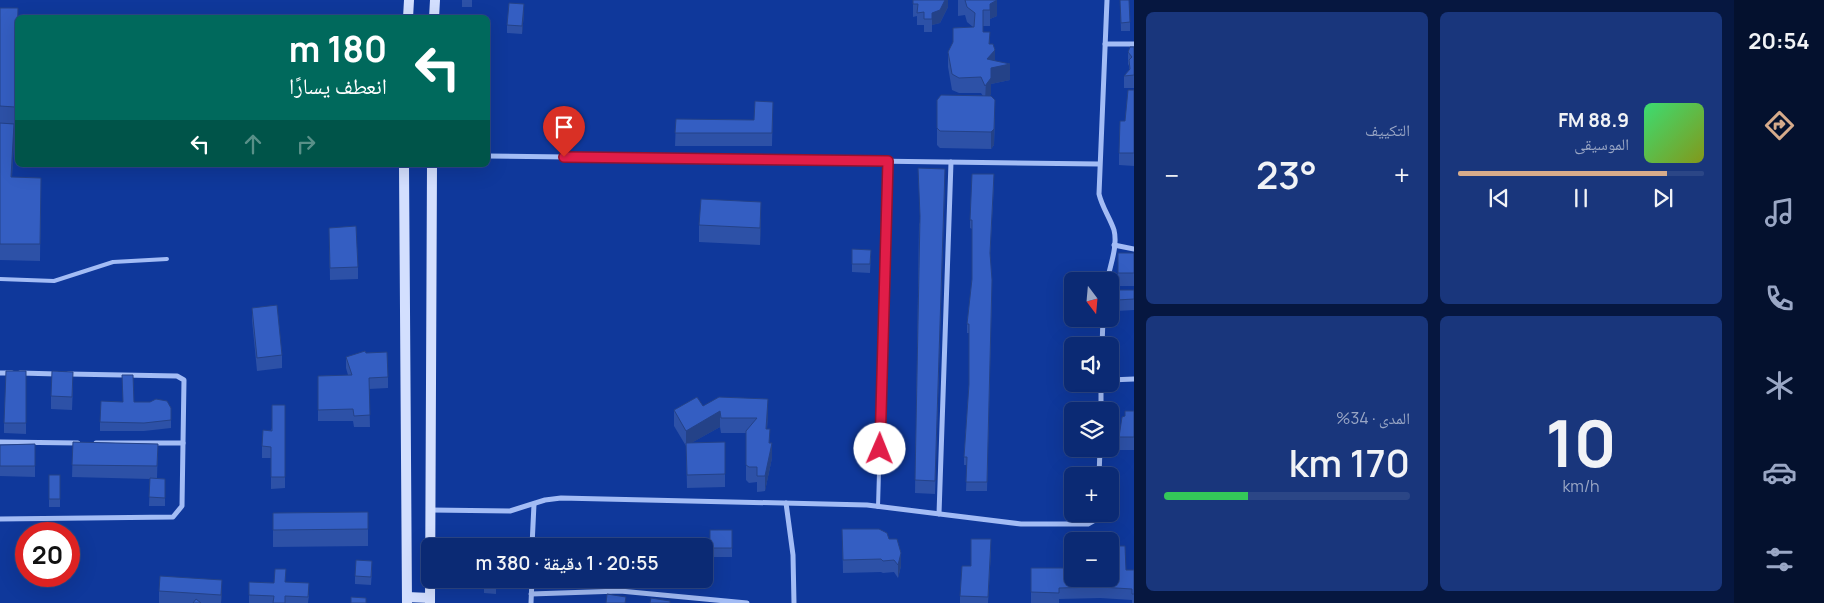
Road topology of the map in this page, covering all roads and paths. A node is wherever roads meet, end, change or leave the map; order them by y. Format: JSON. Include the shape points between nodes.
{"nodes":[{"id":1,"x":409,"y":0,"type":"edge"},
{"id":2,"x":435,"y":0,"type":"edge"},
{"id":3,"x":1107,"y":0,"type":"edge"},
{"id":4,"x":408,"y":15,"type":"edge"},
{"id":5,"x":434,"y":15,"type":"edge"},
{"id":6,"x":1105,"y":44,"type":"junction"},
{"id":7,"x":1134,"y":44,"type":"edge"},
{"id":8,"x":490,"y":156,"type":"edge"},
{"id":9,"x":888,"y":161,"type":"junction"},
{"id":10,"x":951,"y":162,"type":"junction"},
{"id":11,"x":1099,"y":164,"type":"junction"},
{"id":12,"x":404,"y":167,"type":"edge"},
{"id":13,"x":432,"y":167,"type":"edge"},
{"id":14,"x":1114,"y":245,"type":"junction"},
{"id":15,"x":1134,"y":249,"type":"edge"},
{"id":16,"x":167,"y":259,"type":"dead end"},
{"id":17,"x":1109,"y":272,"type":"edge"},
{"id":18,"x":0,"y":279,"type":"edge"},
{"id":19,"x":0,"y":373,"type":"edge"},
{"id":20,"x":1134,"y":379,"type":"edge"},
{"id":21,"x":1119,"y":380,"type":"edge"},
{"id":22,"x":0,"y":442,"type":"edge"},
{"id":23,"x":183,"y":443,"type":"junction"},
{"id":24,"x":786,"y":503,"type":"junction"},
{"id":25,"x":534,"y":504,"type":"junction"},
{"id":26,"x":878,"y":507,"type":"junction"},
{"id":27,"x":430,"y":510,"type":"junction"},
{"id":28,"x":939,"y":514,"type":"junction"},
{"id":29,"x":0,"y":519,"type":"edge"},
{"id":30,"x":1092,"y":522,"type":"edge"},
{"id":31,"x":532,"y":538,"type":"edge"},
{"id":32,"x":531,"y":588,"type":"edge"},
{"id":33,"x":531,"y":594,"type":"junction"},
{"id":34,"x":678,"y":597,"type":"junction"},
{"id":35,"x":407,"y":600,"type":"edge"},
{"id":36,"x":430,"y":600,"type":"edge"},
{"id":37,"x":531,"y":603,"type":"edge"},
{"id":38,"x":678,"y":603,"type":"edge"},
{"id":39,"x":747,"y":603,"type":"edge"},
{"id":40,"x":794,"y":603,"type":"edge"}],
"edges":[{"from":1,"to":4,"type":"main road"},
{"from":2,"to":5,"type":"main road"},
{"from":3,"to":6,"type":"street"},
{"from":6,"to":7,"type":"street"},
{"from":6,"to":11,"type":"street"},
{"from":8,"to":9,"type":"street"},
{"from":9,"to":10,"type":"street"},
{"from":9,"to":26,"type":"lane"},
{"from":10,"to":11,"type":"street"},
{"from":10,"to":28,"type":"street"},
{"from":11,"to":14,"type":"street","via":[[1099,194],[1114,232]]},
{"from":12,"to":35,"type":"main road"},
{"from":13,"to":27,"type":"main road"},
{"from":14,"to":15,"type":"street"},
{"from":14,"to":17,"type":"street"},
{"from":16,"to":18,"type":"lane","via":[[113,262],[54,281]]},
{"from":19,"to":23,"type":"street","via":[[177,376],[184,380]]},
{"from":20,"to":21,"type":"street"},
{"from":22,"to":23,"type":"street"},
{"from":23,"to":29,"type":"street","via":[[182,506],[173,517]]},
{"from":24,"to":25,"type":"street","via":[[561,498]]},
{"from":24,"to":26,"type":"street"},
{"from":24,"to":40,"type":"street","via":[[793,555]]},
{"from":25,"to":27,"type":"street","via":[[510,511]]},
{"from":25,"to":31,"type":"street"},
{"from":26,"to":28,"type":"street"},
{"from":27,"to":36,"type":"main road"},
{"from":28,"to":30,"type":"street","via":[[1022,524]]},
{"from":32,"to":33,"type":"street"},
{"from":33,"to":34,"type":"street","via":[[620,591]]},
{"from":33,"to":37,"type":"street"},
{"from":34,"to":38,"type":"street"},
{"from":34,"to":39,"type":"street"},
{"from":35,"to":36,"type":"main road"}]}
